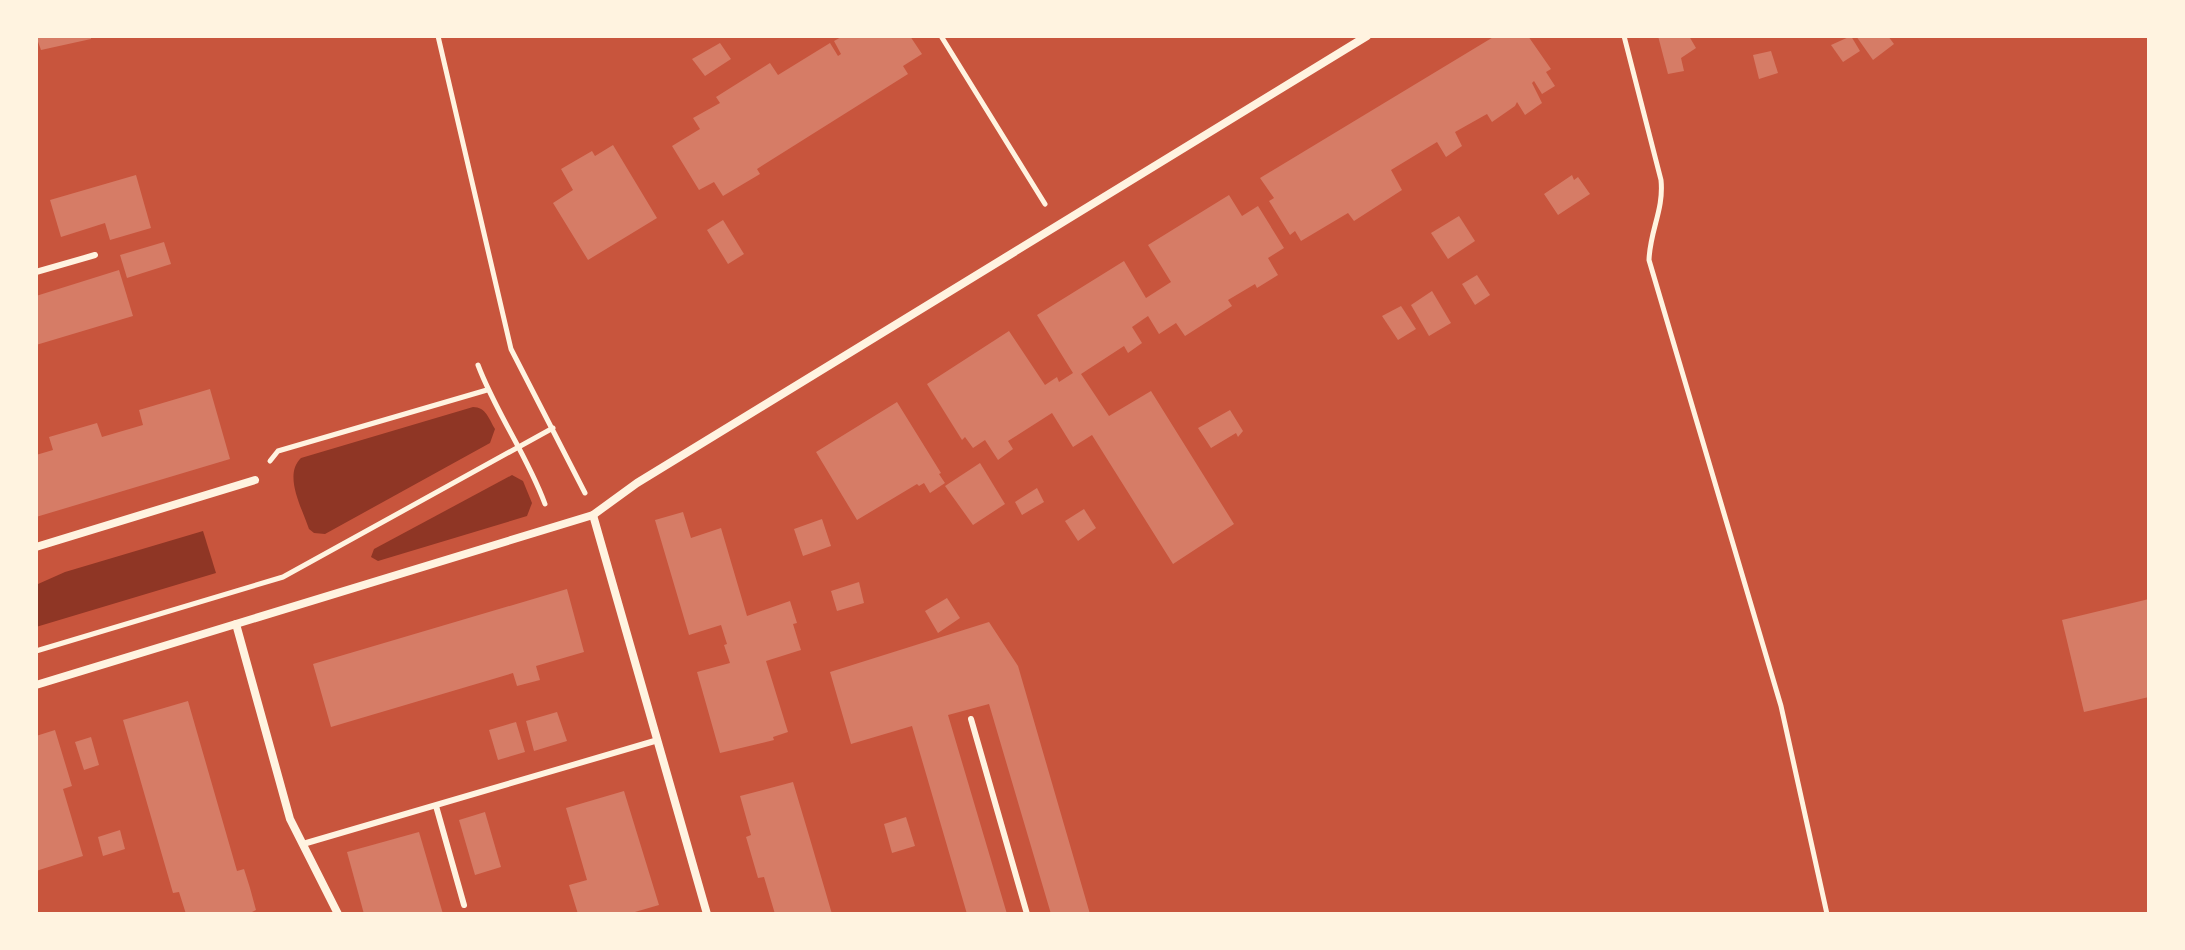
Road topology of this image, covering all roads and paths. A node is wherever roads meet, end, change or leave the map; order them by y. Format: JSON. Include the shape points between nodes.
{"nodes":[{"id":1,"x":438,"y":36,"type":"edge"},
{"id":2,"x":941,"y":36,"type":"edge"},
{"id":3,"x":1367,"y":36,"type":"edge"},
{"id":4,"x":1624,"y":36,"type":"edge"},
{"id":5,"x":1058,"y":226,"type":"junction"},
{"id":6,"x":95,"y":255,"type":"dead end"},
{"id":7,"x":36,"y":272,"type":"edge"},
{"id":8,"x":478,"y":365,"type":"dead end"},
{"id":9,"x":487,"y":390,"type":"junction"},
{"id":10,"x":553,"y":428,"type":"junction"},
{"id":11,"x":519,"y":447,"type":"junction"},
{"id":12,"x":255,"y":480,"type":"joint"},
{"id":13,"x":593,"y":515,"type":"junction"},
{"id":14,"x":554,"y":528,"type":"junction"},
{"id":15,"x":36,"y":547,"type":"edge"},
{"id":16,"x":236,"y":624,"type":"junction"},
{"id":17,"x":36,"y":651,"type":"edge"},
{"id":18,"x":36,"y":685,"type":"edge"},
{"id":19,"x":971,"y":719,"type":"dead end"},
{"id":20,"x":658,"y":740,"type":"junction"},
{"id":21,"x":436,"y":806,"type":"junction"},
{"id":22,"x":303,"y":844,"type":"junction"},
{"id":23,"x":464,"y":905,"type":"dead end"},
{"id":24,"x":338,"y":914,"type":"edge"},
{"id":25,"x":707,"y":914,"type":"edge"},
{"id":26,"x":1027,"y":914,"type":"edge"},
{"id":27,"x":1827,"y":914,"type":"edge"}],
"edges":[{"from":1,"to":10,"type":"path","via":[[511,349]]},
{"from":2,"to":5,"type":"path"},
{"from":3,"to":5,"type":"street"},
{"from":4,"to":27,"type":"path","via":[[1661,180],[1663,200],[1649,260],[1781,706]]},
{"from":5,"to":13,"type":"street"},
{"from":6,"to":7,"type":"lane"},
{"from":8,"to":9,"type":"path"},
{"from":9,"to":11,"type":"path"},
{"from":9,"to":12,"type":"path","via":[[278,451]]},
{"from":10,"to":11,"type":"path"},
{"from":10,"to":13,"type":"path"},
{"from":11,"to":14,"type":"path"},
{"from":11,"to":17,"type":"path","via":[[283,577]]},
{"from":12,"to":15,"type":"street"},
{"from":13,"to":14,"type":"street"},
{"from":13,"to":20,"type":"street"},
{"from":14,"to":16,"type":"street"},
{"from":16,"to":18,"type":"street"},
{"from":16,"to":22,"type":"street","via":[[290,819]]},
{"from":19,"to":26,"type":"lane"},
{"from":20,"to":21,"type":"lane"},
{"from":20,"to":25,"type":"street"},
{"from":21,"to":22,"type":"lane"},
{"from":21,"to":23,"type":"lane"},
{"from":22,"to":24,"type":"street"}]}
